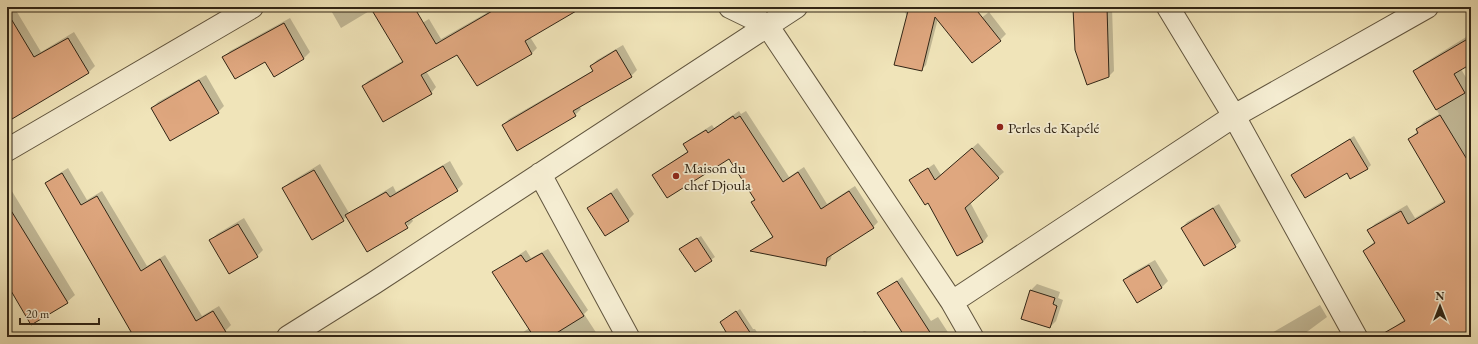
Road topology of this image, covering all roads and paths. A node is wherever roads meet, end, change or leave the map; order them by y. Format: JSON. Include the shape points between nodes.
{"nodes":[{"id":1,"x":252,"y":7,"type":"edge"},
{"id":2,"x":730,"y":7,"type":"edge"},
{"id":3,"x":796,"y":7,"type":"edge"},
{"id":4,"x":1168,"y":7,"type":"edge"},
{"id":5,"x":1427,"y":7,"type":"edge"},
{"id":6,"x":767,"y":25,"type":"junction"},
{"id":7,"x":1234,"y":116,"type":"junction"},
{"id":8,"x":7,"y":150,"type":"edge"},
{"id":9,"x":540,"y":174,"type":"junction"},
{"id":10,"x":952,"y":302,"type":"junction"},
{"id":11,"x":288,"y":337,"type":"edge"},
{"id":12,"x":628,"y":337,"type":"edge"},
{"id":13,"x":972,"y":337,"type":"edge"},
{"id":14,"x":1356,"y":337,"type":"edge"}],
"edges":[{"from":1,"to":8,"type":"street"},
{"from":2,"to":6,"type":"street"},
{"from":3,"to":6,"type":"street"},
{"from":4,"to":7,"type":"street"},
{"from":5,"to":7,"type":"street"},
{"from":6,"to":9,"type":"street"},
{"from":6,"to":10,"type":"street"},
{"from":7,"to":10,"type":"street"},
{"from":7,"to":14,"type":"street"},
{"from":9,"to":11,"type":"street"},
{"from":9,"to":12,"type":"street"},
{"from":10,"to":13,"type":"street"}]}
